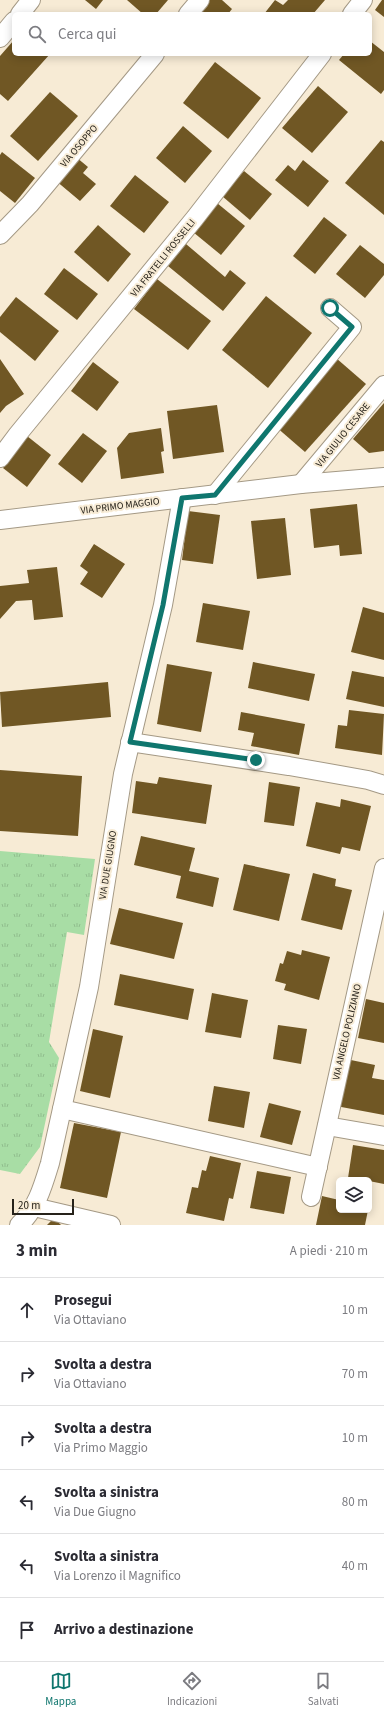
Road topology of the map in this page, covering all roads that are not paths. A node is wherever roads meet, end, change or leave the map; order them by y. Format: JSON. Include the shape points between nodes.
{"nodes":[{"id":1,"x":31,"y":0,"type":"edge"},
{"id":2,"x":200,"y":0,"type":"edge"},
{"id":3,"x":363,"y":0,"type":"edge"},
{"id":4,"x":22,"y":12,"type":"edge"},
{"id":5,"x":190,"y":12,"type":"edge"},
{"id":6,"x":354,"y":12,"type":"edge"},
{"id":7,"x":12,"y":23,"type":"edge"},
{"id":8,"x":0,"y":38,"type":"edge"},
{"id":9,"x":153,"y":56,"type":"edge"},
{"id":10,"x":320,"y":56,"type":"edge"},
{"id":11,"x":0,"y":235,"type":"edge"},
{"id":12,"x":330,"y":308,"type":"dead end"},
{"id":13,"x":384,"y":385,"type":"edge"},
{"id":14,"x":0,"y":458,"type":"edge"},
{"id":15,"x":384,"y":477,"type":"edge"},
{"id":16,"x":301,"y":484,"type":"junction"},
{"id":17,"x":215,"y":495,"type":"junction"},
{"id":18,"x":182,"y":498,"type":"junction"},
{"id":19,"x":0,"y":520,"type":"edge"},
{"id":20,"x":130,"y":742,"type":"junction"},
{"id":21,"x":384,"y":785,"type":"edge"},
{"id":22,"x":384,"y":868,"type":"edge"},
{"id":23,"x":62,"y":1109,"type":"junction"},
{"id":24,"x":326,"y":1126,"type":"junction"},
{"id":25,"x":384,"y":1136,"type":"edge"},
{"id":26,"x":318,"y":1167,"type":"junction"},
{"id":27,"x":311,"y":1197,"type":"dead end"},
{"id":28,"x":34,"y":1207,"type":"junction"},
{"id":29,"x":19,"y":1225,"type":"edge"},
{"id":30,"x":111,"y":1225,"type":"edge"}],
"edges":[{"from":1,"to":4,"type":"street"},
{"from":2,"to":5,"type":"street"},
{"from":3,"to":6,"type":"street"},
{"from":7,"to":8,"type":"street"},
{"from":9,"to":11,"type":"street","name":"VIA OSOPPO","via":[[30,204]]},
{"from":10,"to":14,"type":"street","name":"VIA FRATELLI ROSSELLI","via":[[195,218]]},
{"from":12,"to":17,"type":"street","via":[[352,327]]},
{"from":13,"to":16,"type":"street","name":"VIA GIULIO CESARE"},
{"from":15,"to":16,"type":"street","name":"VIA PRIMO MAGGIO"},
{"from":16,"to":17,"type":"street","name":"VIA PRIMO MAGGIO"},
{"from":17,"to":18,"type":"street","name":"VIA PRIMO MAGGIO"},
{"from":18,"to":19,"type":"street","name":"VIA PRIMO MAGGIO"},
{"from":18,"to":20,"type":"street","name":"VIA DUE GIUGNO","via":[[163,605]]},
{"from":20,"to":21,"type":"street","via":[[289,766]]},
{"from":20,"to":23,"type":"street","name":"VIA DUE GIUGNO","via":[[89,987]]},
{"from":22,"to":24,"type":"street","name":"VIA ANGELO POLIZIANO"},
{"from":23,"to":26,"type":"street"},
{"from":23,"to":28,"type":"street","name":"VIA DUE GIUGNO","via":[[44,1186]]},
{"from":24,"to":25,"type":"street"},
{"from":24,"to":26,"type":"street","name":"VIA ANGELO POLIZIANO"},
{"from":26,"to":27,"type":"street","name":"VIA ANGELO POLIZIANO"},
{"from":28,"to":29,"type":"street","name":"VIA DUE GIUGNO"},
{"from":28,"to":30,"type":"street"}]}
